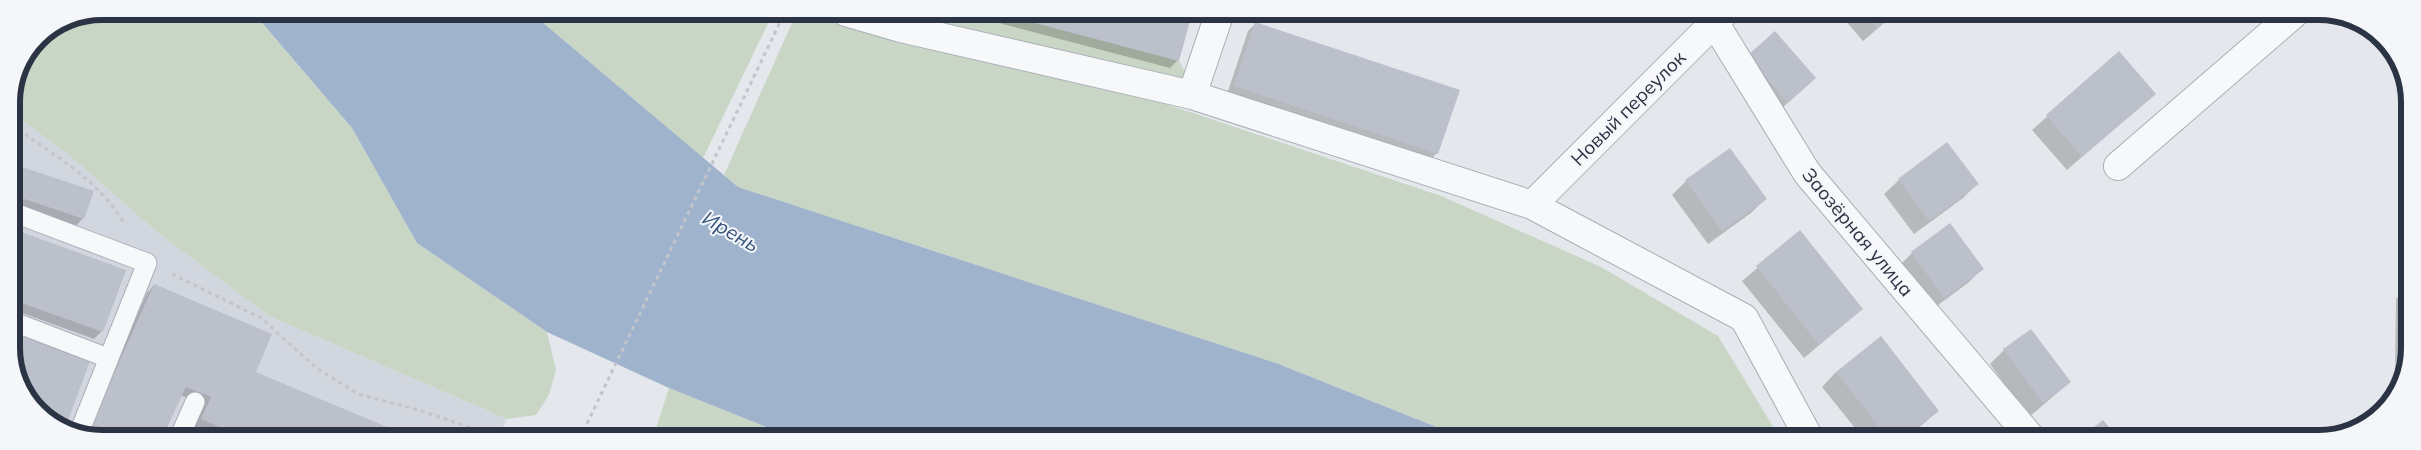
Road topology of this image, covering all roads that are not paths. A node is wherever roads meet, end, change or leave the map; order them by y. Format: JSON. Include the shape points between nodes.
{"nodes":[{"id":1,"x":874,"y":20,"type":"edge"},
{"id":2,"x":1217,"y":20,"type":"edge"},
{"id":3,"x":1709,"y":20,"type":"edge"},
{"id":4,"x":1717,"y":20,"type":"edge"},
{"id":5,"x":2287,"y":20,"type":"edge"},
{"id":6,"x":1192,"y":95,"type":"junction"},
{"id":7,"x":2118,"y":166,"type":"dead end"},
{"id":8,"x":1532,"y":205,"type":"junction"},
{"id":9,"x":20,"y":215,"type":"edge"},
{"id":10,"x":20,"y":324,"type":"edge"},
{"id":11,"x":108,"y":358,"type":"junction"},
{"id":12,"x":195,"y":402,"type":"dead end"},
{"id":13,"x":81,"y":427,"type":"edge"},
{"id":14,"x":183,"y":430,"type":"edge"},
{"id":15,"x":1804,"y":430,"type":"edge"},
{"id":16,"x":2024,"y":430,"type":"edge"}],
"edges":[{"from":1,"to":6,"type":"street"},
{"from":2,"to":6,"type":"street"},
{"from":3,"to":8,"type":"street","name":"Новый переулок"},
{"from":4,"to":16,"type":"street","name":"Заозёрная улица","via":[[1807,173]]},
{"from":5,"to":7,"type":"street"},
{"from":6,"to":8,"type":"street"},
{"from":8,"to":15,"type":"street","via":[[1744,318]]},
{"from":9,"to":11,"type":"lane","via":[[147,263]]},
{"from":10,"to":11,"type":"lane"},
{"from":11,"to":13,"type":"lane"},
{"from":12,"to":14,"type":"lane"}]}
